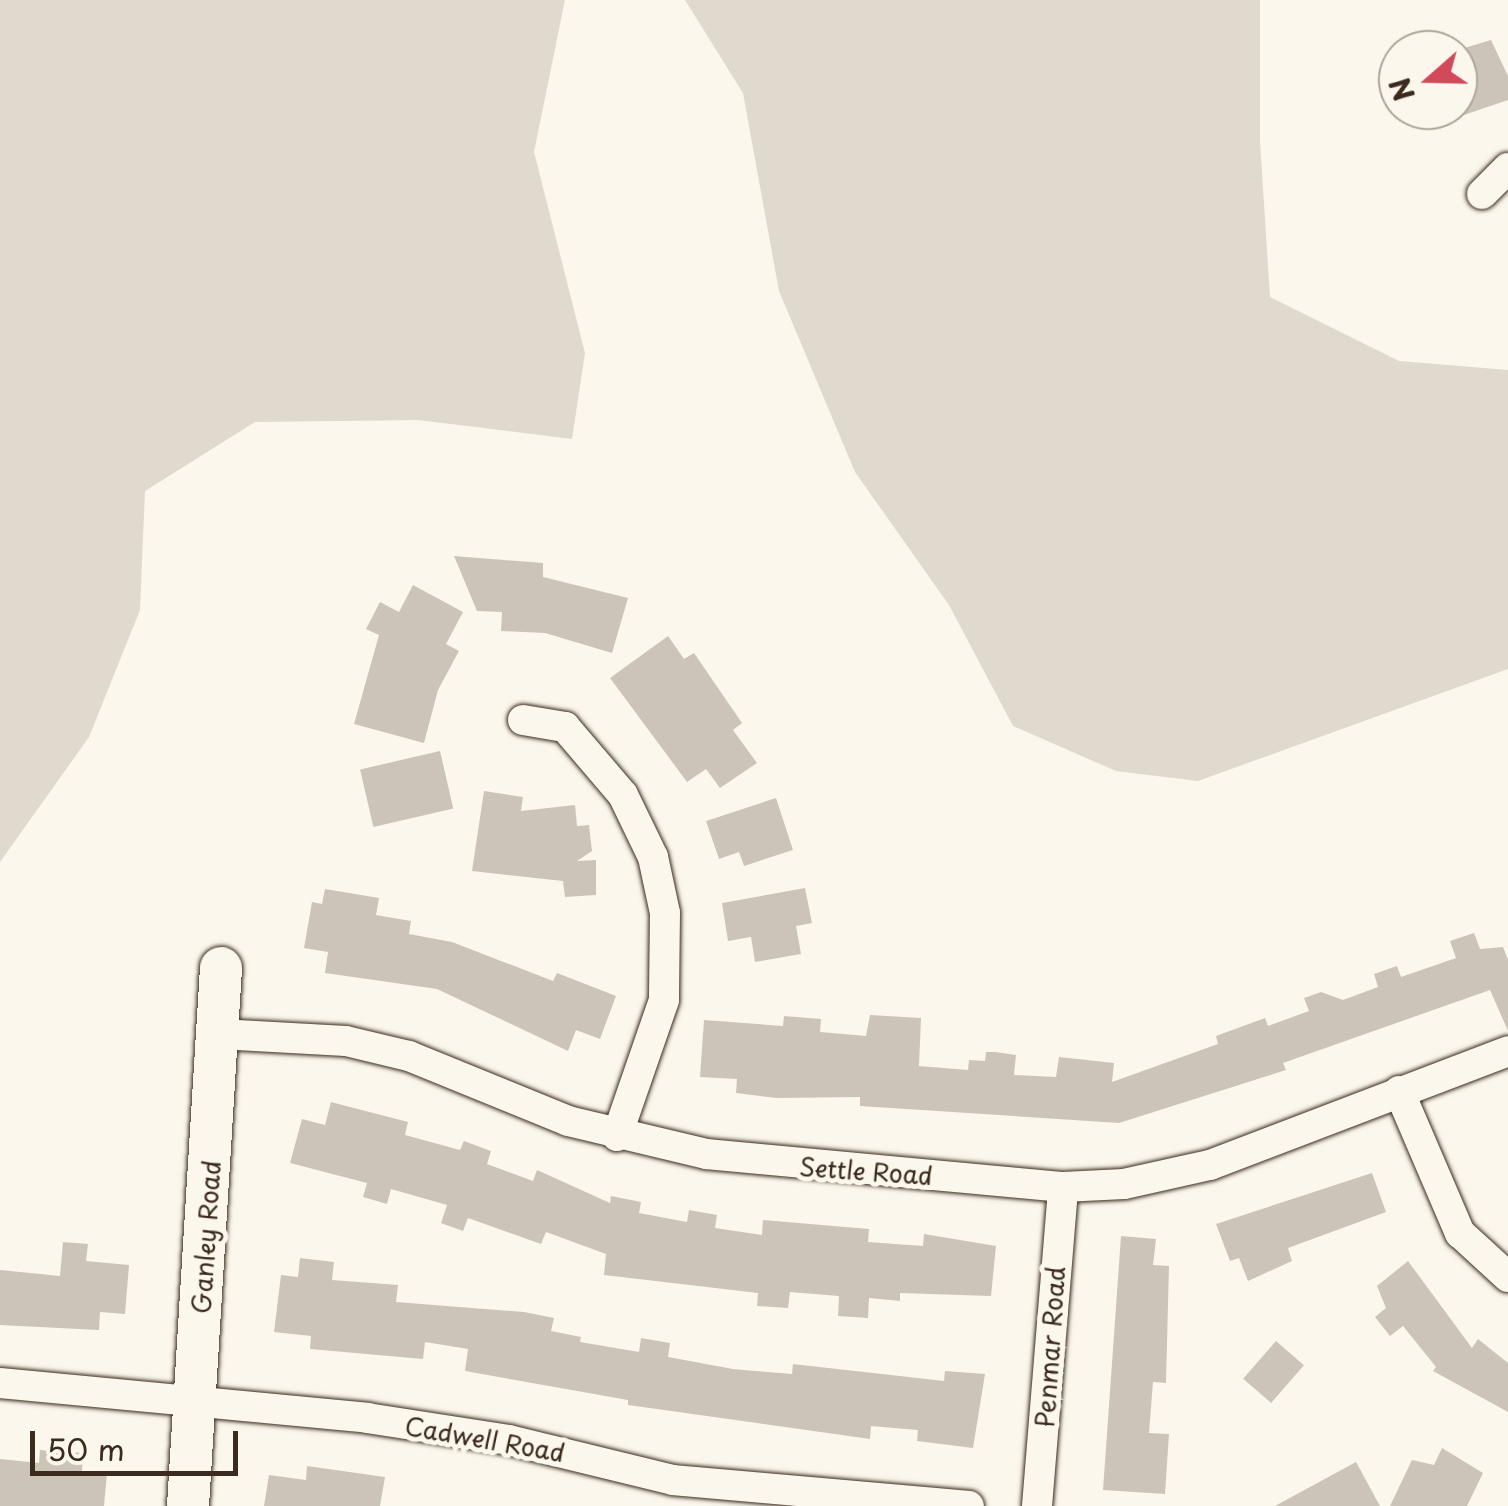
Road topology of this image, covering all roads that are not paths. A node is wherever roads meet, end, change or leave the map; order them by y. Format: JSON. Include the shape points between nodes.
{"nodes":[{"id":1,"x":1508,"y":168,"type":"edge"},
{"id":2,"x":1482,"y":194,"type":"dead end"},
{"id":3,"x":523,"y":720,"type":"dead end"},
{"id":4,"x":222,"y":968,"type":"dead end"},
{"id":5,"x":220,"y":1034,"type":"junction"},
{"id":6,"x":1508,"y":1051,"type":"edge"},
{"id":7,"x":1399,"y":1091,"type":"junction"},
{"id":8,"x":617,"y":1136,"type":"junction"},
{"id":9,"x":1062,"y":1188,"type":"junction"},
{"id":10,"x":1508,"y":1277,"type":"edge"},
{"id":11,"x":0,"y":1383,"type":"edge"},
{"id":12,"x":195,"y":1403,"type":"junction"},
{"id":13,"x":188,"y":1506,"type":"edge"},
{"id":14,"x":969,"y":1506,"type":"edge"},
{"id":15,"x":1037,"y":1506,"type":"edge"}],
"edges":[{"from":1,"to":2,"type":"street"},
{"from":3,"to":8,"type":"street","via":[[564,727],[624,795],[653,857],[665,913],[664,1000]]},
{"from":4,"to":5,"type":"street","name":"Ganley Road"},
{"from":5,"to":8,"type":"street","name":"Settle Road","via":[[346,1041],[409,1056]]},
{"from":5,"to":12,"type":"street","name":"Ganley Road"},
{"from":6,"to":7,"type":"street","name":"Settle Road"},
{"from":7,"to":9,"type":"street","name":"Settle Road","via":[[1210,1165],[1124,1184]]},
{"from":7,"to":10,"type":"street","via":[[1460,1233]]},
{"from":8,"to":9,"type":"street","name":"Settle Road","via":[[778,1164]]},
{"from":9,"to":15,"type":"street","name":"Penmar Road"},
{"from":11,"to":12,"type":"street","name":"Cadwell Road"},
{"from":12,"to":13,"type":"street","name":"Ganley Road"},
{"from":12,"to":14,"type":"street","name":"Cadwell Road","via":[[468,1433],[673,1480]]}]}
